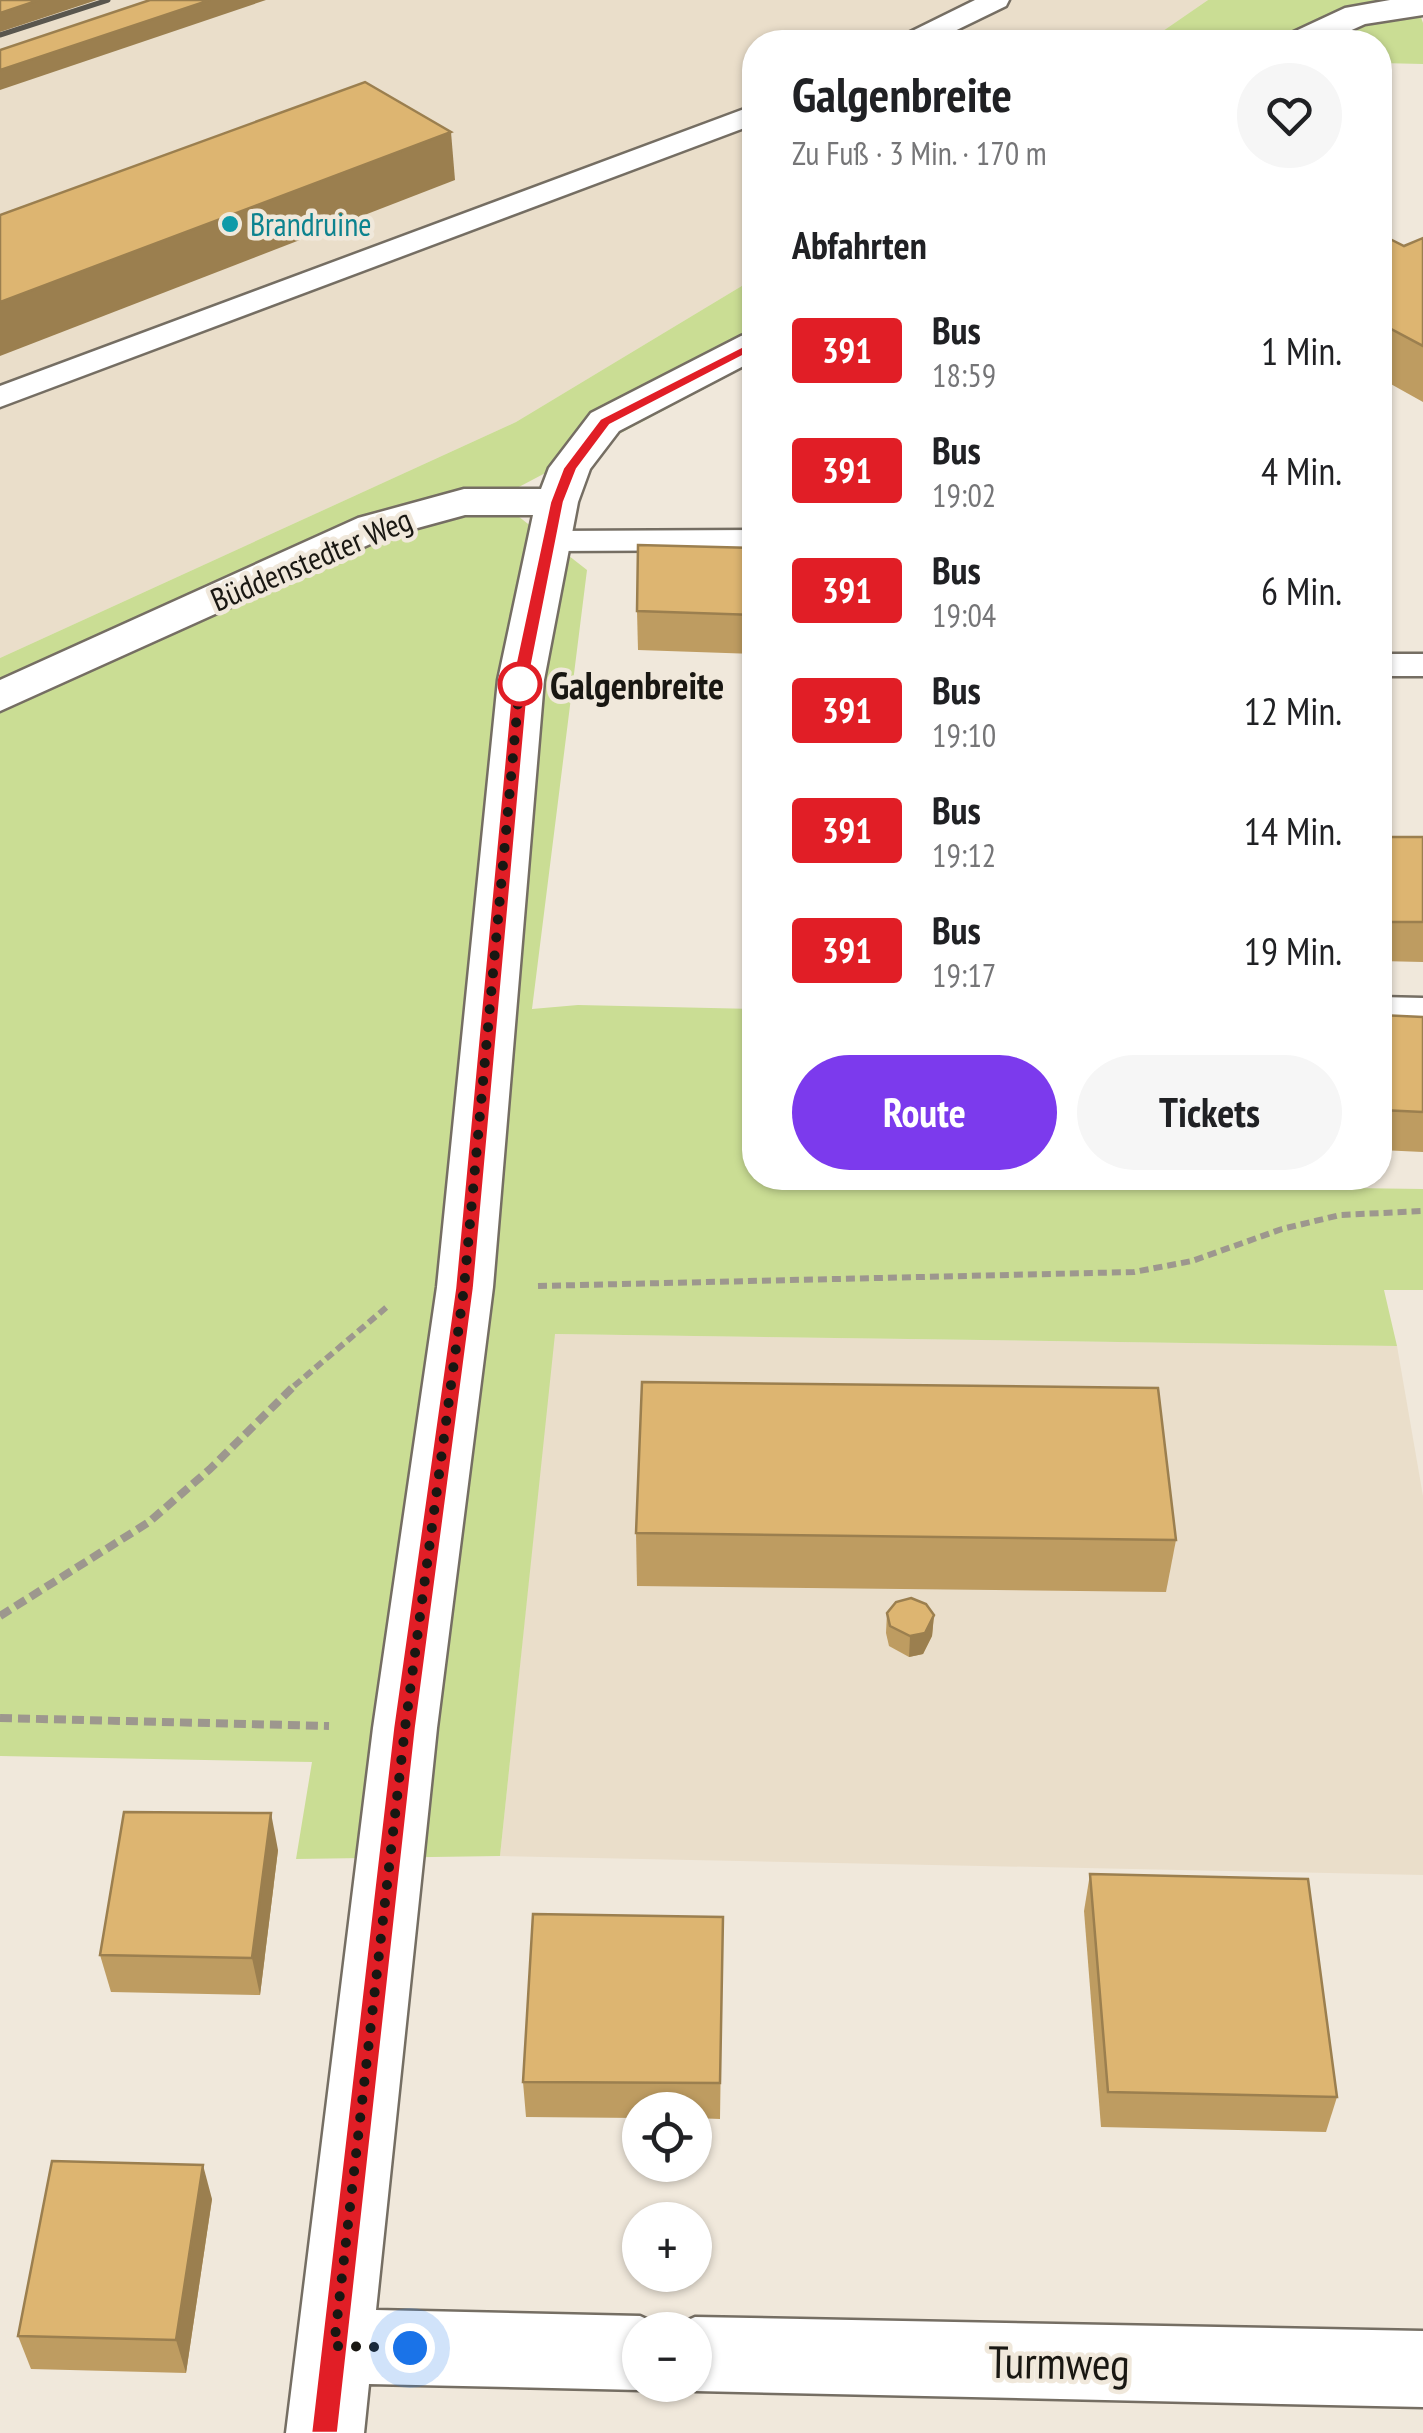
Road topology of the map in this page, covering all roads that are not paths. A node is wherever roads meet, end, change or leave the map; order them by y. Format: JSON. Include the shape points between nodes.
{"nodes":[{"id":1,"x":996,"y":0,"type":"edge"},
{"id":2,"x":1423,"y":4,"type":"edge"},
{"id":3,"x":936,"y":30,"type":"edge"},
{"id":4,"x":1325,"y":30,"type":"edge"},
{"id":5,"x":742,"y":119,"type":"edge"},
{"id":6,"x":742,"y":351,"type":"edge"},
{"id":7,"x":0,"y":397,"type":"edge"},
{"id":8,"x":554,"y":522,"type":"junction"},
{"id":9,"x":742,"y":539,"type":"edge"},
{"id":10,"x":1392,"y":665,"type":"edge"},
{"id":11,"x":1423,"y":665,"type":"edge"},
{"id":12,"x":0,"y":697,"type":"edge"},
{"id":13,"x":1392,"y":1011,"type":"edge"},
{"id":14,"x":1423,"y":1012,"type":"edge"},
{"id":15,"x":334,"y":2346,"type":"junction"},
{"id":16,"x":622,"y":2353,"type":"edge"},
{"id":17,"x":712,"y":2354,"type":"edge"},
{"id":18,"x":1423,"y":2370,"type":"edge"},
{"id":19,"x":324,"y":2433,"type":"edge"}],
"edges":[{"from":1,"to":3,"type":"lane"},
{"from":2,"to":4,"type":"street","via":[[1358,15]]},
{"from":5,"to":7,"type":"lane"},
{"from":6,"to":8,"type":"street","via":[[605,422],[570,468]]},
{"from":8,"to":9,"type":"lane"},
{"from":8,"to":12,"type":"street","name":"Büddenstedter Weg","via":[[464,502],[373,527]]},
{"from":8,"to":15,"type":"street","via":[[520,680],[464,1288]]},
{"from":10,"to":11,"type":"lane"},
{"from":13,"to":14,"type":"lane"},
{"from":15,"to":16,"type":"street"},
{"from":15,"to":19,"type":"street"},
{"from":17,"to":18,"type":"street","name":"Turmweg"}]}
